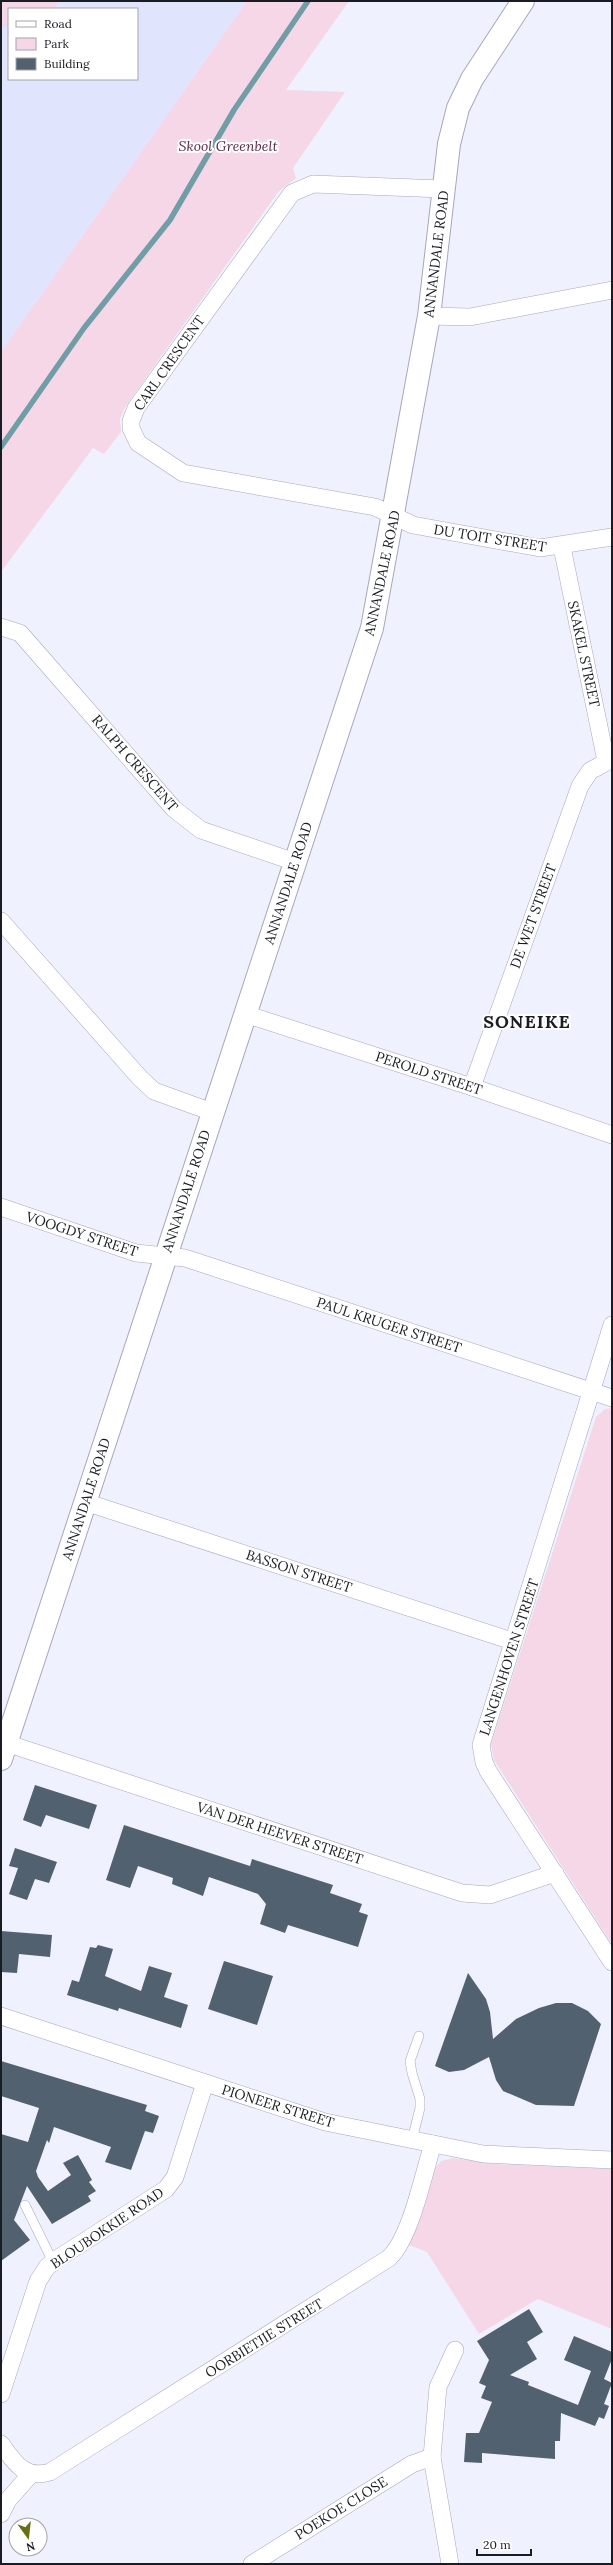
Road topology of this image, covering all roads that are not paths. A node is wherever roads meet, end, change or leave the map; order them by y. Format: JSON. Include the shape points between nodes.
{"nodes":[{"id":1,"x":523,"y":1,"type":"edge"},
{"id":2,"x":443,"y":188,"type":"junction"},
{"id":3,"x":612,"y":290,"type":"edge"},
{"id":4,"x":429,"y":316,"type":"junction"},
{"id":5,"x":394,"y":516,"type":"junction"},
{"id":6,"x":612,"y":537,"type":"edge"},
{"id":7,"x":562,"y":547,"type":"junction"},
{"id":8,"x":1,"y":627,"type":"edge"},
{"id":9,"x":609,"y":760,"type":"edge"},
{"id":10,"x":295,"y":862,"type":"junction"},
{"id":11,"x":1,"y":921,"type":"edge"},
{"id":12,"x":244,"y":1014,"type":"junction"},
{"id":13,"x":472,"y":1087,"type":"junction"},
{"id":14,"x":212,"y":1112,"type":"junction"},
{"id":15,"x":612,"y":1134,"type":"edge"},
{"id":16,"x":1,"y":1207,"type":"edge"},
{"id":17,"x":164,"y":1256,"type":"junction"},
{"id":18,"x":612,"y":1325,"type":"edge"},
{"id":19,"x":591,"y":1391,"type":"junction"},
{"id":20,"x":612,"y":1398,"type":"edge"},
{"id":21,"x":85,"y":1502,"type":"junction"},
{"id":22,"x":512,"y":1641,"type":"junction"},
{"id":23,"x":4,"y":1751,"type":"edge"},
{"id":24,"x":555,"y":1873,"type":"junction"},
{"id":25,"x":612,"y":1962,"type":"edge"},
{"id":26,"x":1,"y":2016,"type":"edge"},
{"id":27,"x":419,"y":2036,"type":"dead end"},
{"id":28,"x":205,"y":2083,"type":"junction"},
{"id":29,"x":412,"y":2140,"type":"junction"},
{"id":30,"x":433,"y":2144,"type":"junction"},
{"id":31,"x":612,"y":2160,"type":"edge"},
{"id":32,"x":25,"y":2205,"type":"dead end"},
{"id":33,"x":53,"y":2262,"type":"junction"},
{"id":34,"x":455,"y":2350,"type":"dead end"},
{"id":35,"x":1,"y":2394,"type":"edge"},
{"id":36,"x":1,"y":2444,"type":"edge"},
{"id":37,"x":432,"y":2457,"type":"junction"},
{"id":38,"x":31,"y":2474,"type":"junction"},
{"id":39,"x":1,"y":2514,"type":"edge"},
{"id":40,"x":252,"y":2564,"type":"edge"},
{"id":41,"x":450,"y":2564,"type":"edge"}],
"edges":[{"from":1,"to":2,"type":"street","name":"ANNANDALE ROAD","via":[[472,79],[458,108],[449,144]]},
{"from":2,"to":4,"type":"street","name":"ANNANDALE ROAD"},
{"from":2,"to":5,"type":"street","name":"CARL CRESCENT","via":[[313,184],[292,192],[136,408],[131,421],[138,443],[182,473],[375,507]]},
{"from":3,"to":4,"type":"street","via":[[470,317]]},
{"from":4,"to":5,"type":"street","name":"ANNANDALE ROAD"},
{"from":5,"to":7,"type":"street","name":"DU TOIT STREET","via":[[421,527],[540,548]]},
{"from":5,"to":10,"type":"street","name":"ANNANDALE ROAD","via":[[372,628]]},
{"from":6,"to":7,"type":"street","name":"DU TOIT STREET"},
{"from":7,"to":9,"type":"street","name":"SKAKEL STREET"},
{"from":8,"to":10,"type":"street","name":"RALPH CRESCENT","via":[[20,633],[187,821],[201,830]]},
{"from":9,"to":13,"type":"street","name":"DE WET STREET","via":[[590,771],[580,786]]},
{"from":10,"to":12,"type":"street","name":"ANNANDALE ROAD"},
{"from":11,"to":14,"type":"street","via":[[154,1091]]},
{"from":12,"to":13,"type":"street","name":"PEROLD STREET"},
{"from":12,"to":14,"type":"street","name":"ANNANDALE ROAD"},
{"from":13,"to":15,"type":"street","name":"PEROLD STREET"},
{"from":14,"to":17,"type":"street","name":"ANNANDALE ROAD"},
{"from":16,"to":17,"type":"street","name":"VOOGDY STREET","via":[[136,1253]]},
{"from":17,"to":19,"type":"street","name":"PAUL KRUGER STREET","via":[[185,1258]]},
{"from":17,"to":21,"type":"street","name":"ANNANDALE ROAD"},
{"from":18,"to":19,"type":"street","name":"LANGENHOVEN STREET"},
{"from":19,"to":20,"type":"street","name":"PAUL KRUGER STREET"},
{"from":19,"to":22,"type":"street","name":"LANGENHOVEN STREET"},
{"from":21,"to":22,"type":"street","name":"BASSON STREET"},
{"from":21,"to":23,"type":"street","name":"ANNANDALE ROAD"},
{"from":22,"to":24,"type":"street","name":"LANGENHOVEN STREET","via":[[482,1737],[482,1753],[488,1771]]},
{"from":23,"to":24,"type":"street","name":"VAN DER HEEVER STREET","via":[[462,1893],[490,1895]]},
{"from":24,"to":25,"type":"street","name":"LANGENHOVEN STREET"},
{"from":26,"to":28,"type":"street","name":"PIONEER STREET"},
{"from":27,"to":29,"type":"lane","via":[[410,2061],[420,2098]]},
{"from":28,"to":29,"type":"street","name":"PIONEER STREET","via":[[308,2118]]},
{"from":28,"to":33,"type":"street","name":"BLOUBOKKIE ROAD","via":[[177,2170],[169,2186]]},
{"from":29,"to":30,"type":"street","name":"PIONEER STREET"},
{"from":30,"to":31,"type":"street","name":"PIONEER STREET","via":[[483,2154]]},
{"from":30,"to":38,"type":"street","name":"OORBIETJIE STREET","via":[[404,2234],[396,2252],[389,2258],[56,2469],[44,2474]]},
{"from":32,"to":33,"type":"lane"},
{"from":33,"to":35,"type":"street","name":"BLOUBOKKIE ROAD","via":[[38,2281]]},
{"from":34,"to":37,"type":"street","via":[[438,2387]]},
{"from":36,"to":38,"type":"street","via":[[19,2468]]},
{"from":37,"to":40,"type":"street","name":"POEKOE CLOSE","via":[[412,2464]]},
{"from":37,"to":41,"type":"street"},
{"from":38,"to":39,"type":"street","via":[[8,2500]]}]}
